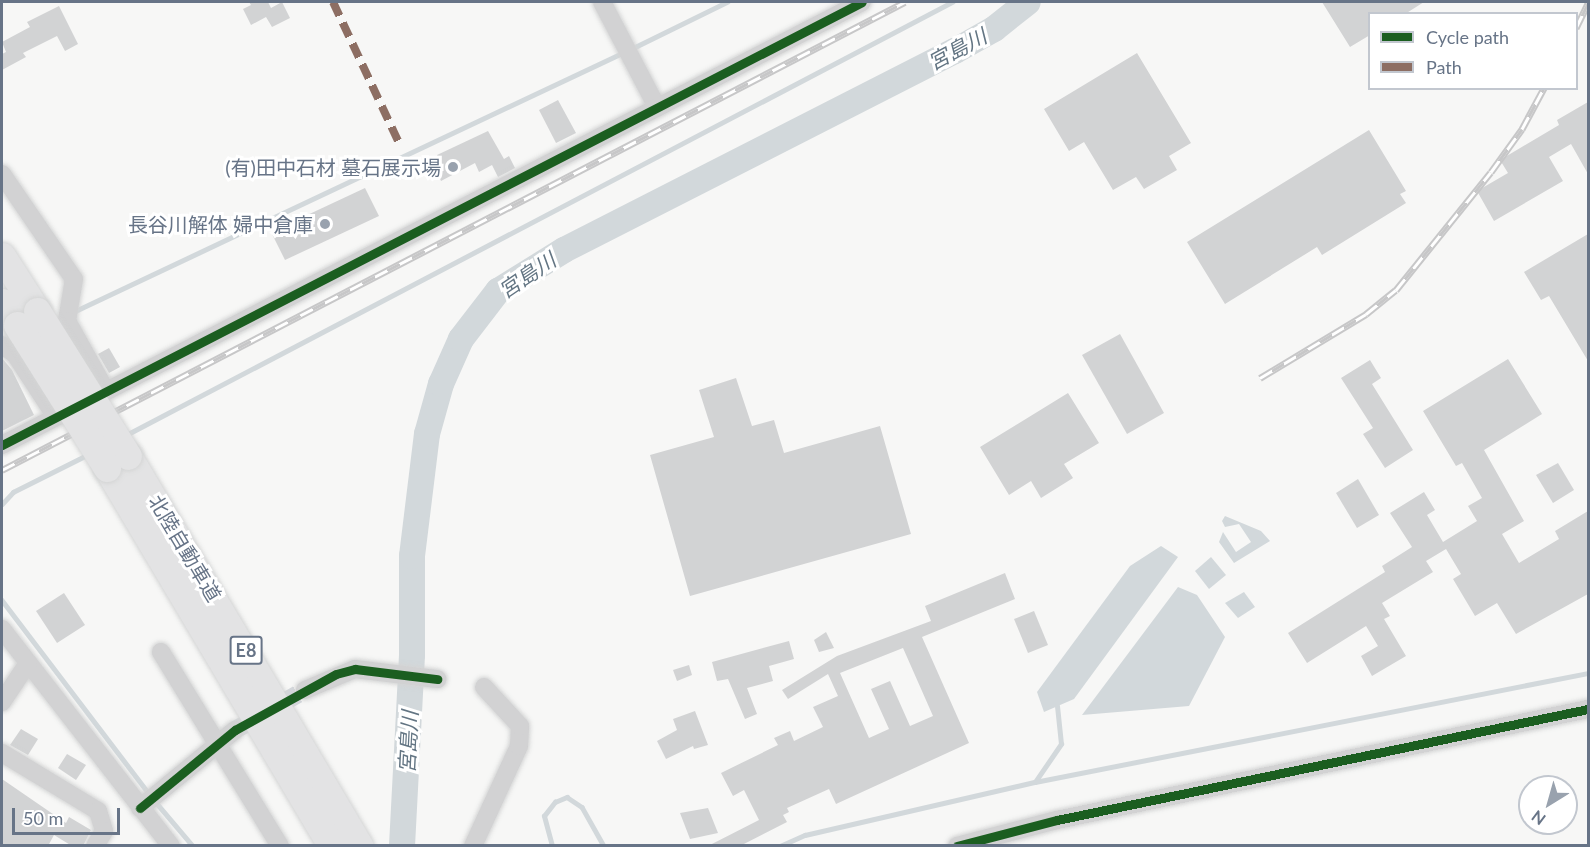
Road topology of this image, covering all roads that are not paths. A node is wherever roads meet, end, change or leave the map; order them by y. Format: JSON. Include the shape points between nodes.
{"nodes":[{"id":1,"x":602,"y":2,"type":"edge"},
{"id":2,"x":862,"y":2,"type":"edge"},
{"id":3,"x":657,"y":107,"type":"junction"},
{"id":4,"x":2,"y":174,"type":"edge"},
{"id":5,"x":2,"y":256,"type":"edge"},
{"id":6,"x":2,"y":302,"type":"edge"},
{"id":7,"x":19,"y":327,"type":"edge"},
{"id":8,"x":106,"y":391,"type":"junction"},
{"id":9,"x":56,"y":417,"type":"junction"},
{"id":10,"x":2,"y":445,"type":"edge"},
{"id":11,"x":118,"y":462,"type":"junction"},
{"id":12,"x":2,"y":629,"type":"edge"},
{"id":13,"x":161,"y":652,"type":"dead end"},
{"id":14,"x":28,"y":663,"type":"junction"},
{"id":15,"x":437,"y":679,"type":"dead end"},
{"id":16,"x":484,"y":687,"type":"dead end"},
{"id":17,"x":305,"y":690,"type":"tunnel mouth"},
{"id":18,"x":2,"y":702,"type":"edge"},
{"id":19,"x":1588,"y":710,"type":"edge"},
{"id":20,"x":235,"y":730,"type":"tunnel mouth"},
{"id":21,"x":218,"y":747,"type":"junction"},
{"id":22,"x":2,"y":753,"type":"edge"},
{"id":23,"x":140,"y":808,"type":"junction"},
{"id":24,"x":95,"y":846,"type":"edge"},
{"id":25,"x":171,"y":846,"type":"edge"},
{"id":26,"x":280,"y":846,"type":"edge"},
{"id":27,"x":331,"y":846,"type":"edge"},
{"id":28,"x":360,"y":846,"type":"edge"},
{"id":29,"x":473,"y":846,"type":"edge"},
{"id":30,"x":957,"y":846,"type":"edge"}],
"edges":[{"from":1,"to":3,"type":"street"},
{"from":2,"to":3,"type":"street"},
{"from":3,"to":8,"type":"street"},
{"from":4,"to":8,"type":"street","via":[[74,279],[67,321]]},
{"from":5,"to":7,"type":"highway","name":"北陸自動車道","number":"E8"},
{"from":6,"to":7,"type":"highway","name":"北陸自動車道","number":"E8"},
{"from":7,"to":9,"type":"street","via":[[15,354]]},
{"from":7,"to":11,"type":"highway","name":"北陸自動車道","number":"E8","bridge":true},
{"from":8,"to":9,"type":"street"},
{"from":9,"to":10,"type":"street"},
{"from":11,"to":27,"type":"highway","name":"北陸自動車道","number":"E8"},
{"from":11,"to":28,"type":"highway","name":"北陸自動車道","number":"E8"},
{"from":12,"to":14,"type":"street"},
{"from":13,"to":21,"type":"street"},
{"from":14,"to":18,"type":"street"},
{"from":14,"to":23,"type":"street"},
{"from":15,"to":17,"type":"street","via":[[355,669]]},
{"from":16,"to":29,"type":"street","via":[[520,726],[519,746]]},
{"from":19,"to":30,"type":"street","via":[[1057,820]]},
{"from":20,"to":21,"type":"street"},
{"from":21,"to":23,"type":"street"},
{"from":21,"to":26,"type":"street"},
{"from":22,"to":24,"type":"street","via":[[98,811],[104,831]]},
{"from":23,"to":25,"type":"street"}]}
